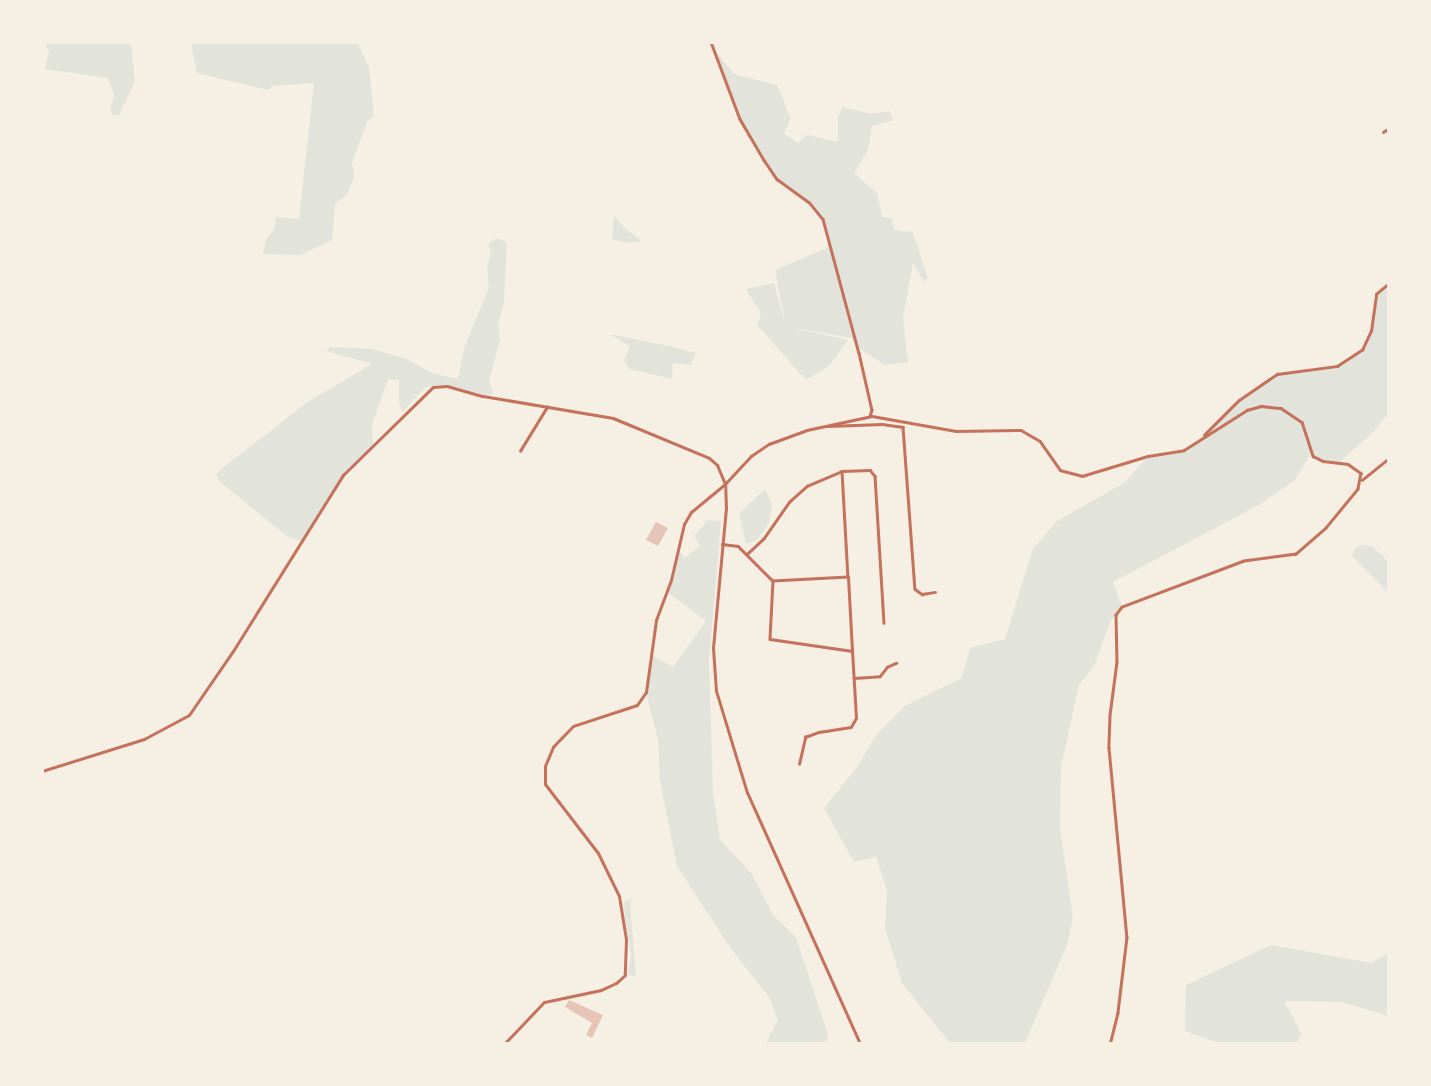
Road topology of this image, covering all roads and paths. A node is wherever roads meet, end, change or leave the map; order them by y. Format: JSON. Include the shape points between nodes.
{"nodes":[{"id":1,"x":711,"y":42,"type":"edge"},
{"id":2,"x":1388,"y":129,"type":"edge"},
{"id":3,"x":1383,"y":132,"type":"dead end"},
{"id":4,"x":1388,"y":284,"type":"edge"},
{"id":5,"x":547,"y":407,"type":"junction"},
{"id":6,"x":867,"y":418,"type":"junction"},
{"id":7,"x":827,"y":426,"type":"junction"},
{"id":8,"x":1204,"y":436,"type":"junction"},
{"id":9,"x":520,"y":451,"type":"dead end"},
{"id":10,"x":1388,"y":459,"type":"edge"},
{"id":11,"x":842,"y":471,"type":"junction"},
{"id":12,"x":1362,"y":480,"type":"junction"},
{"id":13,"x":725,"y":484,"type":"junction"},
{"id":14,"x":722,"y":544,"type":"junction"},
{"id":15,"x":747,"y":554,"type":"junction"},
{"id":16,"x":848,"y":577,"type":"junction"},
{"id":17,"x":773,"y":581,"type":"junction"},
{"id":18,"x":935,"y":592,"type":"dead end"},
{"id":19,"x":884,"y":623,"type":"dead end"},
{"id":20,"x":852,"y":651,"type":"junction"},
{"id":21,"x":896,"y":663,"type":"dead end"},
{"id":22,"x":854,"y":678,"type":"junction"},
{"id":23,"x":799,"y":764,"type":"dead end"},
{"id":24,"x":42,"y":771,"type":"edge"},
{"id":25,"x":504,"y":1044,"type":"edge"},
{"id":26,"x":860,"y":1044,"type":"edge"},
{"id":27,"x":1110,"y":1044,"type":"edge"}],
"edges":[{"from":1,"to":6,"type":"street","via":[[740,119],[764,160],[777,179],[809,202],[823,219],[872,410]]},
{"from":2,"to":3,"type":"street"},
{"from":4,"to":8,"type":"street","via":[[1376,294],[1371,330],[1362,350],[1337,366],[1277,374],[1239,400]]},
{"from":5,"to":9,"type":"street"},
{"from":5,"to":13,"type":"street","via":[[613,418],[681,444],[717,465]]},
{"from":5,"to":24,"type":"street","via":[[447,386],[433,387],[343,475],[189,715],[144,739]]},
{"from":6,"to":7,"type":"street"},
{"from":6,"to":8,"type":"street","via":[[897,419],[956,431],[1021,430],[1040,441],[1060,470],[1082,476],[1148,456],[1184,450]]},
{"from":7,"to":13,"type":"street","via":[[762,448]]},
{"from":7,"to":18,"type":"street","via":[[882,424],[903,427],[915,589],[922,594]]},
{"from":8,"to":12,"type":"street","via":[[1247,410],[1260,406],[1281,408],[1302,422],[1314,456],[1352,466],[1361,473]]},
{"from":10,"to":12,"type":"street"},
{"from":11,"to":15,"type":"street","via":[[807,486],[789,502],[764,538]]},
{"from":11,"to":16,"type":"street"},
{"from":11,"to":19,"type":"street","via":[[870,470],[875,476]]},
{"from":12,"to":27,"type":"street","via":[[1326,528],[1296,554],[1244,561],[1122,607],[1116,615],[1117,662],[1109,748],[1127,937],[1118,1013]]},
{"from":13,"to":14,"type":"street"},
{"from":13,"to":25,"type":"street","via":[[691,512],[684,524],[671,580],[656,620],[646,692],[637,705],[573,726],[553,747],[545,766],[545,784],[598,853],[619,896],[626,939],[625,975],[601,990],[544,1002]]},
{"from":14,"to":15,"type":"street","via":[[738,546]]},
{"from":14,"to":26,"type":"street","via":[[713,648],[716,691],[747,793]]},
{"from":15,"to":17,"type":"street"},
{"from":16,"to":17,"type":"street"},
{"from":16,"to":20,"type":"street"},
{"from":17,"to":20,"type":"street","via":[[770,639]]},
{"from":20,"to":22,"type":"street"},
{"from":21,"to":22,"type":"street","via":[[880,676]]},
{"from":22,"to":23,"type":"street","via":[[856,718],[851,728],[805,737]]}]}
